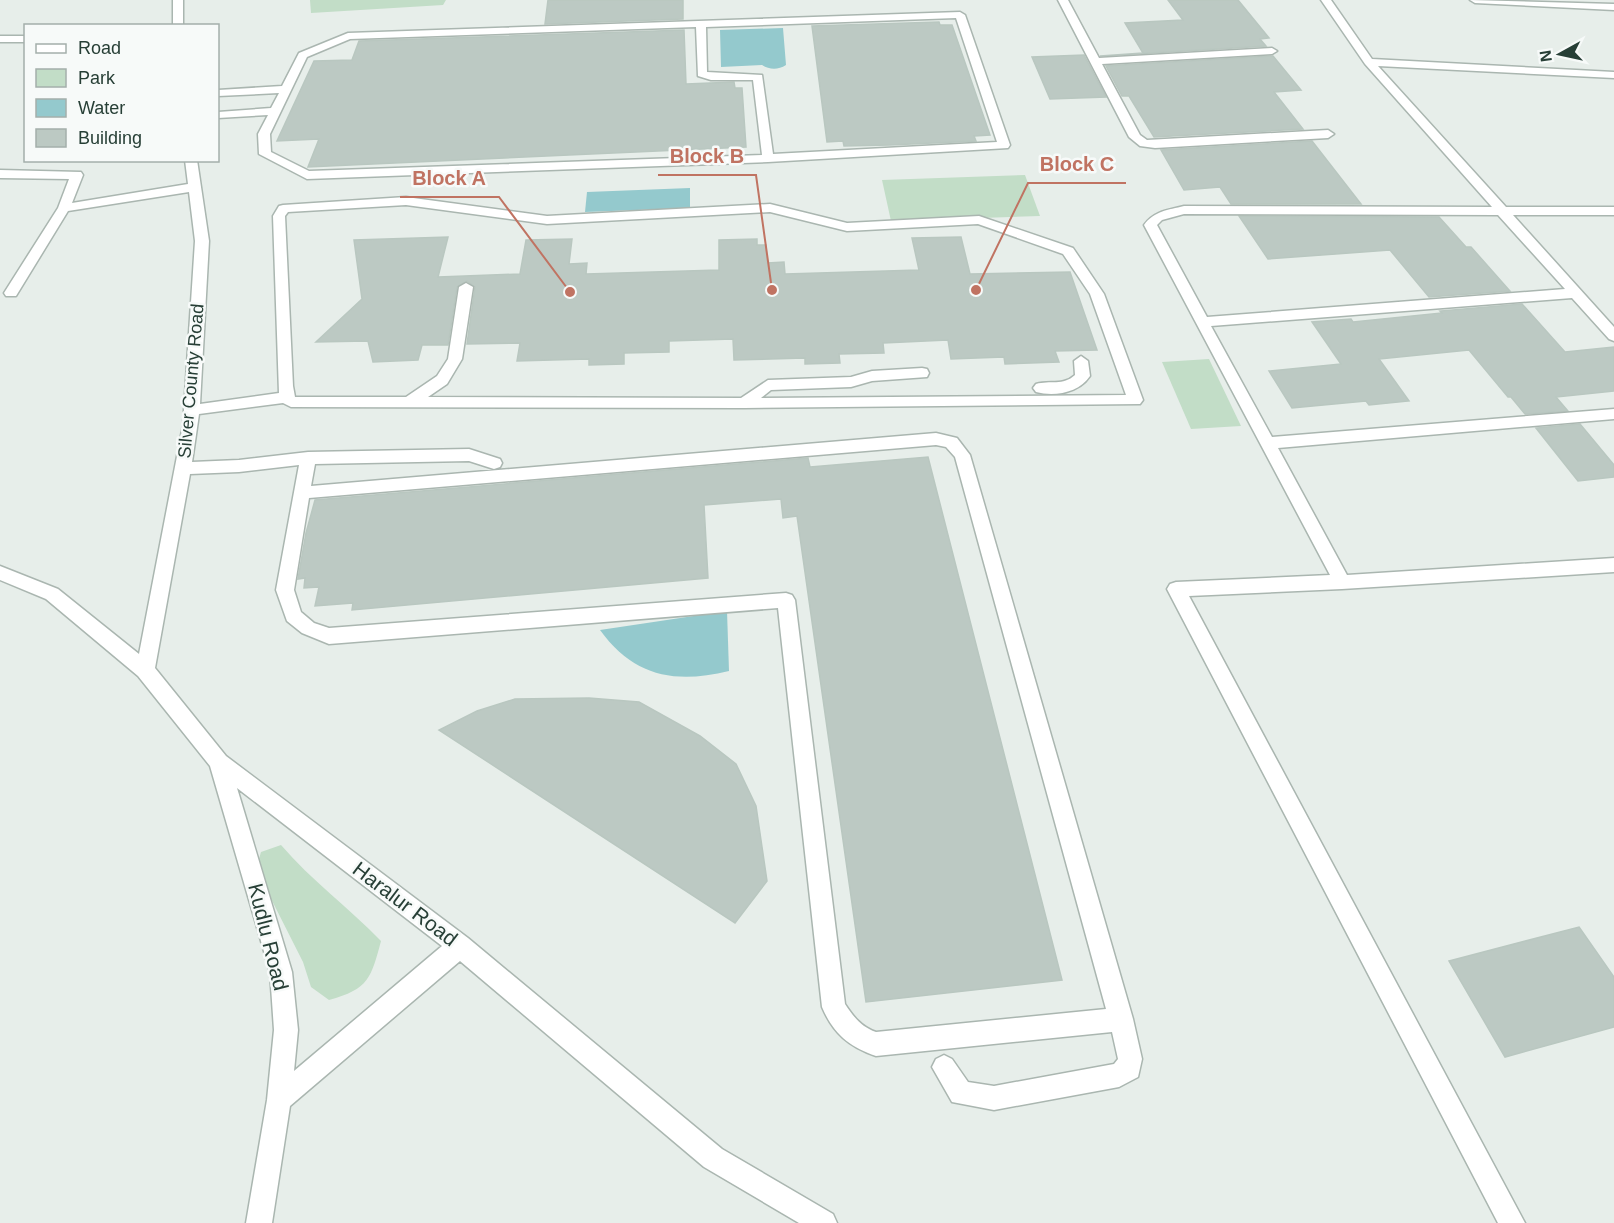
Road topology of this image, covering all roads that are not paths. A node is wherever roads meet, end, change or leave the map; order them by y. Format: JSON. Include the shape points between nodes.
{"nodes":[{"id":1,"x":178,"y":0,"type":"edge"},
{"id":2,"x":1063,"y":0,"type":"edge"},
{"id":3,"x":1326,"y":0,"type":"edge"},
{"id":4,"x":1475,"y":0,"type":"edge"},
{"id":5,"x":1614,"y":7,"type":"edge"},
{"id":6,"x":178,"y":24,"type":"edge"},
{"id":7,"x":701,"y":24,"type":"junction"},
{"id":8,"x":0,"y":39,"type":"edge"},
{"id":9,"x":24,"y":39,"type":"edge"},
{"id":10,"x":1272,"y":51,"type":"dead end"},
{"id":11,"x":1095,"y":61,"type":"junction"},
{"id":12,"x":1369,"y":62,"type":"junction"},
{"id":13,"x":1614,"y":75,"type":"edge"},
{"id":14,"x":285,"y":89,"type":"junction"},
{"id":15,"x":219,"y":93,"type":"edge"},
{"id":16,"x":274,"y":111,"type":"junction"},
{"id":17,"x":219,"y":115,"type":"edge"},
{"id":18,"x":1328,"y":134,"type":"dead end"},
{"id":19,"x":768,"y":158,"type":"junction"},
{"id":20,"x":191,"y":162,"type":"edge"},
{"id":21,"x":0,"y":174,"type":"edge"},
{"id":22,"x":195,"y":187,"type":"junction"},
{"id":23,"x":64,"y":208,"type":"junction"},
{"id":24,"x":1502,"y":210,"type":"junction"},
{"id":25,"x":1614,"y":210,"type":"edge"},
{"id":26,"x":466,"y":287,"type":"dead end"},
{"id":27,"x":12,"y":293,"type":"dead end"},
{"id":28,"x":1575,"y":293,"type":"junction"},
{"id":29,"x":1202,"y":322,"type":"junction"},
{"id":30,"x":1614,"y":336,"type":"edge"},
{"id":31,"x":1081,"y":361,"type":"dead end"},
{"id":32,"x":922,"y":374,"type":"dead end"},
{"id":33,"x":286,"y":391,"type":"junction"},
{"id":34,"x":411,"y":401,"type":"junction"},
{"id":35,"x":958,"y":401,"type":"junction"},
{"id":36,"x":744,"y":403,"type":"junction"},
{"id":37,"x":193,"y":406,"type":"junction"},
{"id":38,"x":1614,"y":414,"type":"edge"},
{"id":39,"x":1266,"y":443,"type":"junction"},
{"id":40,"x":308,"y":458,"type":"junction"},
{"id":41,"x":494,"y":463,"type":"dead end"},
{"id":42,"x":184,"y":468,"type":"junction"},
{"id":43,"x":301,"y":493,"type":"junction"},
{"id":44,"x":1614,"y":565,"type":"edge"},
{"id":45,"x":0,"y":573,"type":"edge"},
{"id":46,"x":1342,"y":582,"type":"junction"},
{"id":47,"x":145,"y":670,"type":"junction"},
{"id":48,"x":219,"y":762,"type":"junction"},
{"id":49,"x":460,"y":946,"type":"junction"},
{"id":50,"x":1121,"y":1019,"type":"junction"},
{"id":51,"x":944,"y":1067,"type":"dead end"},
{"id":52,"x":279,"y":1100,"type":"junction"},
{"id":53,"x":259,"y":1223,"type":"edge"},
{"id":54,"x":824,"y":1223,"type":"edge"},
{"id":55,"x":1512,"y":1223,"type":"edge"}],
"edges":[{"from":1,"to":6,"type":"street"},
{"from":2,"to":11,"type":"street"},
{"from":3,"to":12,"type":"street"},
{"from":4,"to":5,"type":"street"},
{"from":7,"to":14,"type":"street","via":[[348,36],[303,55]]},
{"from":7,"to":19,"type":"street","via":[[702,74],[758,77]]},
{"from":7,"to":19,"type":"street","via":[[960,15],[1005,142],[999,146]]},
{"from":8,"to":9,"type":"street"},
{"from":10,"to":11,"type":"street"},
{"from":11,"to":18,"type":"street","via":[[1135,137],[1144,143]]},
{"from":12,"to":13,"type":"street"},
{"from":12,"to":24,"type":"street"},
{"from":14,"to":15,"type":"street"},
{"from":14,"to":16,"type":"street"},
{"from":16,"to":17,"type":"street"},
{"from":16,"to":19,"type":"street","via":[[264,134],[265,154],[307,175]]},
{"from":20,"to":22,"type":"street","name":"Silver County Road"},
{"from":21,"to":23,"type":"street","via":[[77,175]]},
{"from":22,"to":23,"type":"street"},
{"from":22,"to":37,"type":"street","name":"Silver County Road","via":[[202,241]]},
{"from":23,"to":27,"type":"street"},
{"from":24,"to":25,"type":"street"},
{"from":24,"to":28,"type":"street"},
{"from":24,"to":29,"type":"street","via":[[1185,210],[1157,217],[1150,225]]},
{"from":26,"to":34,"type":"street","via":[[455,358],[442,380]]},
{"from":28,"to":29,"type":"street"},
{"from":28,"to":30,"type":"street"},
{"from":29,"to":39,"type":"street"},
{"from":31,"to":35,"type":"street","via":[[1083,376],[1063,388],[984,389]]},
{"from":32,"to":36,"type":"street","via":[[768,385]]},
{"from":33,"to":34,"type":"street","via":[[291,402]]},
{"from":33,"to":35,"type":"street","via":[[279,216],[283,209],[406,201],[547,220],[770,208],[847,227],[979,220],[1068,251],[1097,294],[1135,400]]},
{"from":33,"to":37,"type":"street"},
{"from":34,"to":36,"type":"street"},
{"from":35,"to":36,"type":"street"},
{"from":37,"to":42,"type":"street","name":"Silver County Road"},
{"from":38,"to":39,"type":"street"},
{"from":39,"to":46,"type":"street"},
{"from":40,"to":41,"type":"street","via":[[469,454]]},
{"from":40,"to":42,"type":"street"},
{"from":40,"to":43,"type":"street"},
{"from":42,"to":47,"type":"street","name":"Silver County Road"},
{"from":43,"to":50,"type":"street","via":[[936,439],[951,442],[962,455]]},
{"from":43,"to":50,"type":"street","via":[[285,590],[293,616],[308,628],[329,636],[786,600],[834,1007],[847,1028],[859,1039],[876,1044]]},
{"from":44,"to":46,"type":"street"},
{"from":45,"to":47,"type":"street","name":"Haralur Road","via":[[52,594]]},
{"from":46,"to":55,"type":"street","via":[[1176,589]]},
{"from":47,"to":48,"type":"street","name":"Haralur Road"},
{"from":48,"to":49,"type":"street","name":"Haralur Road"},
{"from":48,"to":52,"type":"street","name":"Kudlu Road","via":[[281,972],[286,1030]]},
{"from":49,"to":52,"type":"street"},
{"from":49,"to":54,"type":"street","name":"Haralur Road","via":[[713,1158]]},
{"from":50,"to":51,"type":"street","via":[[1130,1068],[1119,1075],[994,1098],[961,1093]]},
{"from":52,"to":53,"type":"street","name":"Kudlu Road"}]}
